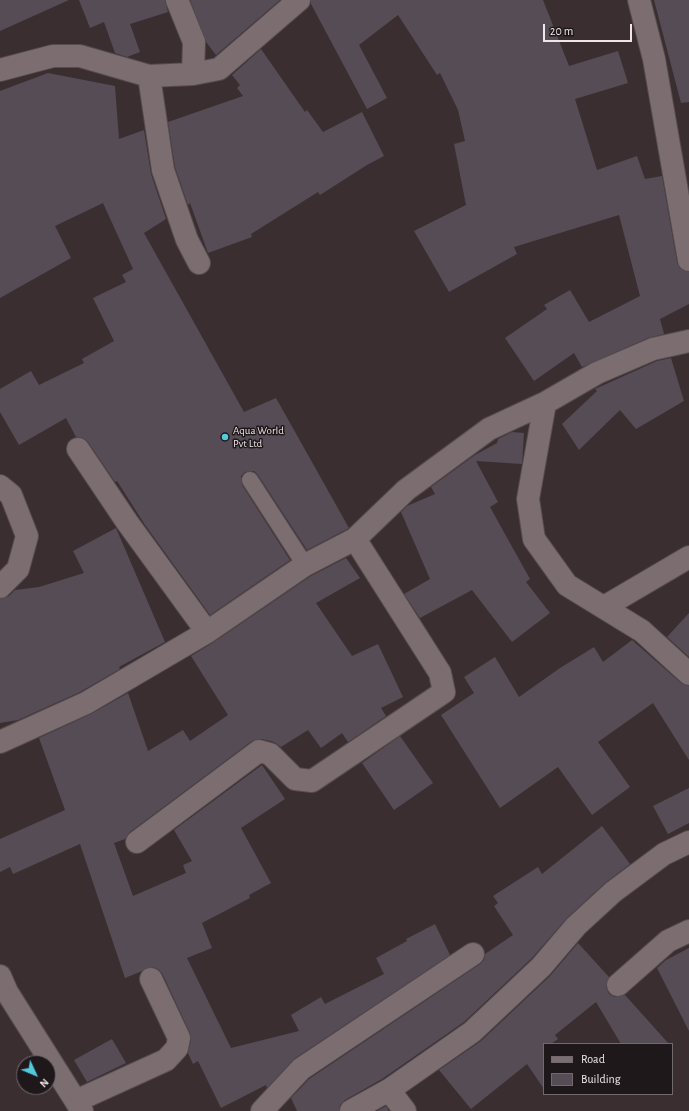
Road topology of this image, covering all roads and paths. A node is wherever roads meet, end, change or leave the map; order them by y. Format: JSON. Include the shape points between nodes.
{"nodes":[{"id":1,"x":177,"y":0,"type":"edge"},
{"id":2,"x":299,"y":0,"type":"edge"},
{"id":3,"x":639,"y":0,"type":"edge"},
{"id":4,"x":0,"y":70,"type":"edge"},
{"id":5,"x":193,"y":74,"type":"junction"},
{"id":6,"x":149,"y":76,"type":"junction"},
{"id":7,"x":689,"y":260,"type":"edge"},
{"id":8,"x":199,"y":263,"type":"dead end"},
{"id":9,"x":689,"y":341,"type":"edge"},
{"id":10,"x":545,"y":403,"type":"junction"},
{"id":11,"x":78,"y":449,"type":"dead end"},
{"id":12,"x":250,"y":480,"type":"dead end"},
{"id":13,"x":0,"y":486,"type":"edge"},
{"id":14,"x":355,"y":539,"type":"junction"},
{"id":15,"x":689,"y":556,"type":"edge"},
{"id":16,"x":305,"y":565,"type":"junction"},
{"id":17,"x":0,"y":587,"type":"edge"},
{"id":18,"x":604,"y":607,"type":"junction"},
{"id":19,"x":207,"y":632,"type":"junction"},
{"id":20,"x":689,"y":674,"type":"edge"},
{"id":21,"x":0,"y":742,"type":"edge"},
{"id":22,"x":137,"y":842,"type":"dead end"},
{"id":23,"x":689,"y":842,"type":"edge"},
{"id":24,"x":689,"y":931,"type":"edge"},
{"id":25,"x":473,"y":954,"type":"dead end"},
{"id":26,"x":0,"y":976,"type":"edge"},
{"id":27,"x":151,"y":980,"type":"dead end"},
{"id":28,"x":618,"y":985,"type":"dead end"},
{"id":29,"x":389,"y":1090,"type":"junction"},
{"id":30,"x":79,"y":1106,"type":"edge"},
{"id":31,"x":262,"y":1111,"type":"edge"},
{"id":32,"x":351,"y":1111,"type":"edge"},
{"id":33,"x":405,"y":1111,"type":"edge"}],
"edges":[{"from":1,"to":5,"type":"street","via":[[194,42]]},
{"from":2,"to":5,"type":"street","via":[[219,69]]},
{"from":3,"to":7,"type":"street","via":[[654,59]]},
{"from":4,"to":6,"type":"street","via":[[53,56],[80,56]]},
{"from":5,"to":6,"type":"street"},
{"from":6,"to":8,"type":"street","via":[[163,170],[187,240]]},
{"from":9,"to":10,"type":"street","via":[[653,349],[611,367]]},
{"from":10,"to":14,"type":"street","via":[[489,429],[406,490]]},
{"from":10,"to":18,"type":"street","via":[[528,499],[534,539],[567,584]]},
{"from":11,"to":19,"type":"street","via":[[127,522]]},
{"from":12,"to":16,"type":"lane"},
{"from":13,"to":17,"type":"street","via":[[11,495],[27,536],[18,569]]},
{"from":14,"to":16,"type":"street"},
{"from":14,"to":22,"type":"street","via":[[440,673],[444,692],[312,781],[295,779],[270,754],[259,751]]},
{"from":15,"to":18,"type":"street"},
{"from":16,"to":19,"type":"street"},
{"from":18,"to":20,"type":"street","via":[[642,631]]},
{"from":19,"to":21,"type":"street","via":[[86,703]]},
{"from":23,"to":29,"type":"street","via":[[664,854],[613,892],[576,926],[536,972],[472,1032]]},
{"from":24,"to":28,"type":"street","via":[[668,941]]},
{"from":25,"to":31,"type":"street","via":[[301,1069]]},
{"from":26,"to":30,"type":"street","via":[[7,992]]},
{"from":27,"to":30,"type":"street","via":[[179,1038],[178,1048],[166,1060]]},
{"from":29,"to":32,"type":"street"},
{"from":29,"to":33,"type":"street"}]}
